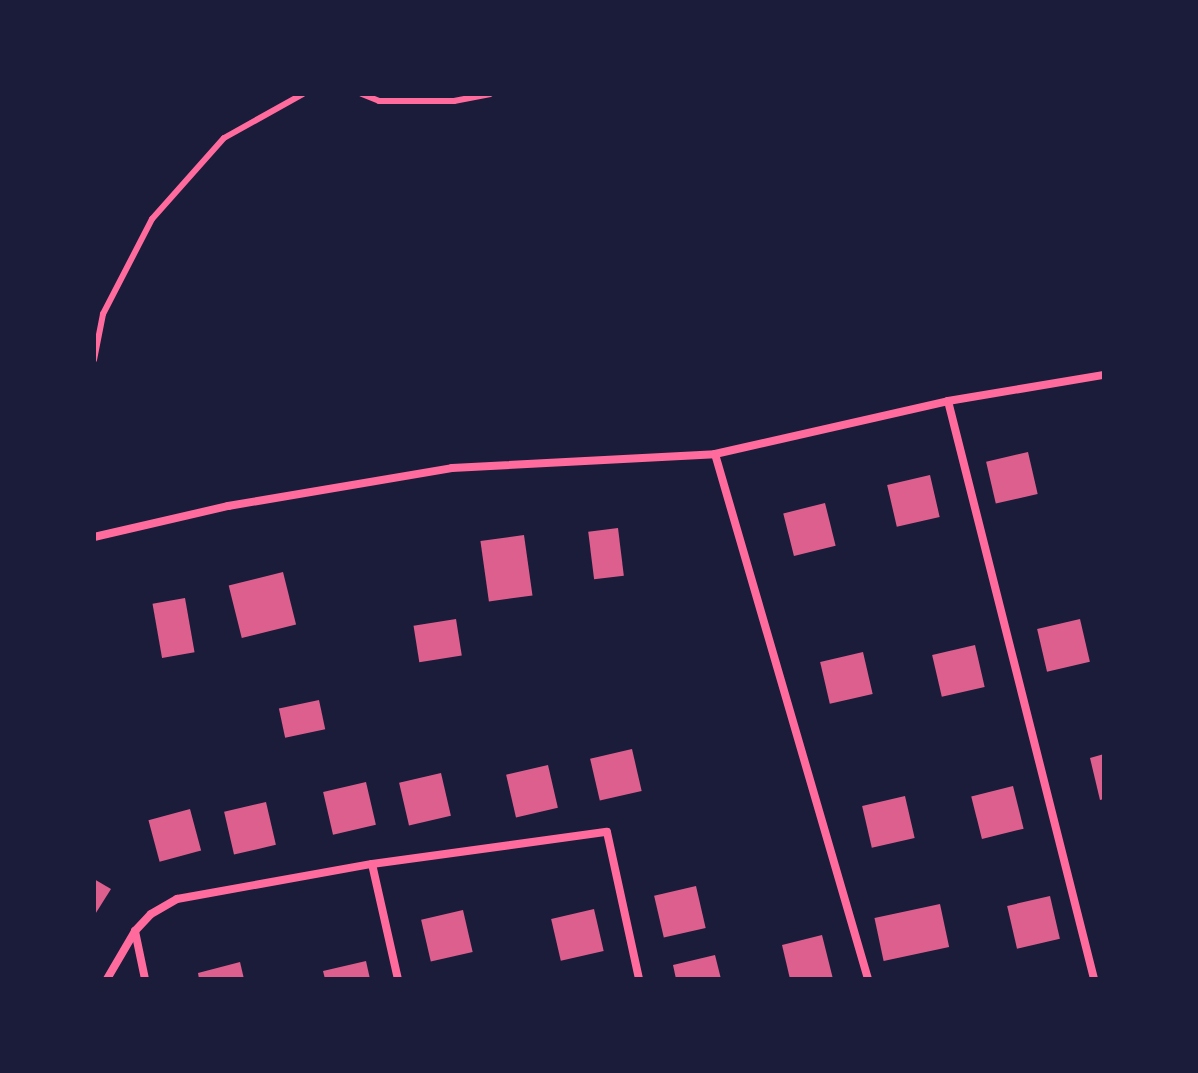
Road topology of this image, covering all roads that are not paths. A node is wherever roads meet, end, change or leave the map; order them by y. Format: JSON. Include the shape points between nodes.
{"nodes":[{"id":1,"x":303,"y":94,"type":"edge"},
{"id":2,"x":362,"y":94,"type":"edge"},
{"id":3,"x":490,"y":94,"type":"edge"},
{"id":4,"x":94,"y":360,"type":"edge"},
{"id":5,"x":1104,"y":375,"type":"edge"},
{"id":6,"x":948,"y":401,"type":"junction"},
{"id":7,"x":715,"y":454,"type":"junction"},
{"id":8,"x":94,"y":537,"type":"edge"},
{"id":9,"x":372,"y":864,"type":"junction"},
{"id":10,"x":135,"y":931,"type":"junction"},
{"id":11,"x":107,"y":979,"type":"edge"},
{"id":12,"x":145,"y":979,"type":"edge"},
{"id":13,"x":398,"y":979,"type":"edge"},
{"id":14,"x":639,"y":979,"type":"edge"},
{"id":15,"x":868,"y":979,"type":"edge"},
{"id":16,"x":1094,"y":979,"type":"edge"}],
"edges":[{"from":1,"to":4,"type":"lane","via":[[224,138],[152,219],[103,314]]},
{"from":2,"to":3,"type":"lane","via":[[379,101],[454,101]]},
{"from":5,"to":6,"type":"street"},
{"from":6,"to":7,"type":"street"},
{"from":6,"to":16,"type":"street"},
{"from":7,"to":8,"type":"street","via":[[452,468],[228,506]]},
{"from":7,"to":15,"type":"street"},
{"from":9,"to":10,"type":"street","via":[[177,899]]},
{"from":9,"to":13,"type":"street"},
{"from":9,"to":14,"type":"street","via":[[607,832]]},
{"from":10,"to":11,"type":"street"},
{"from":10,"to":12,"type":"street"}]}
